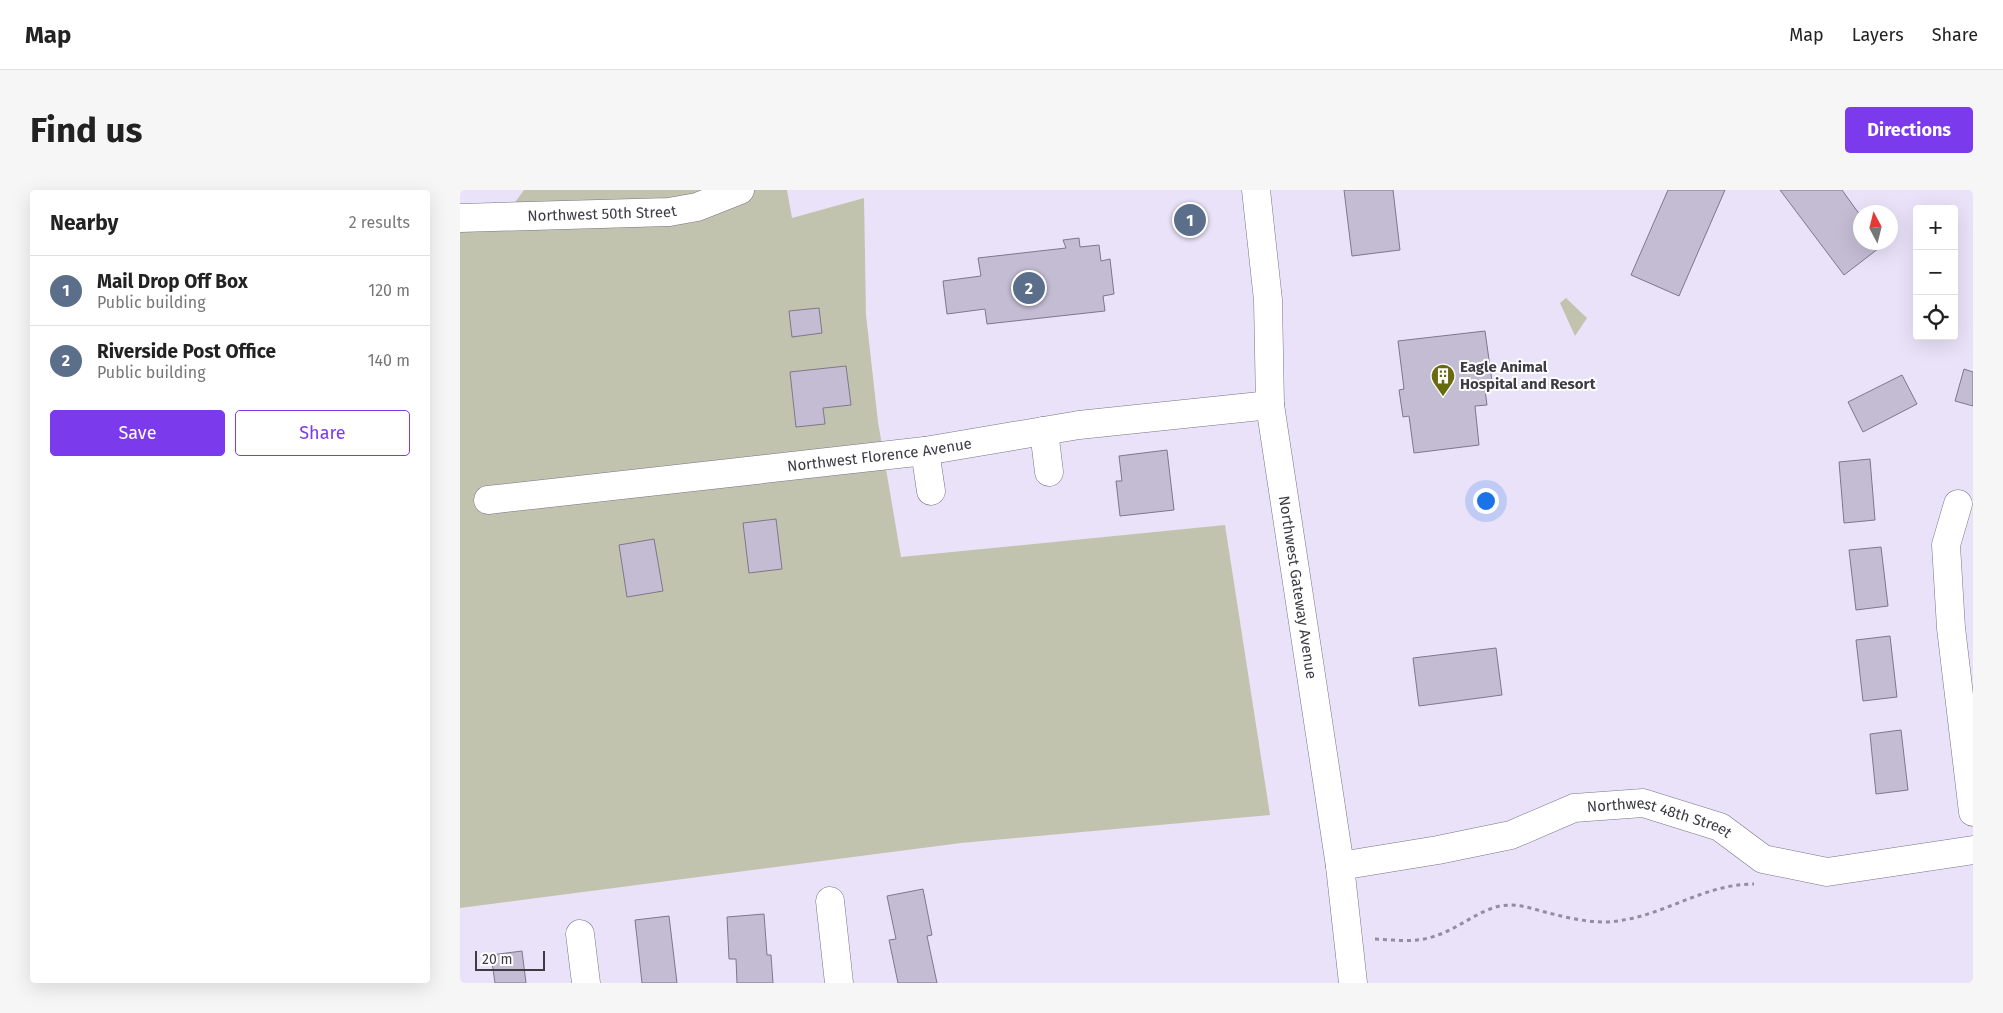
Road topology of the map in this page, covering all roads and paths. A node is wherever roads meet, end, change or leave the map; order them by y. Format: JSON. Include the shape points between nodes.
{"nodes":[{"id":1,"x":740,"y":190,"type":"edge"},
{"id":2,"x":1256,"y":190,"type":"edge"},
{"id":3,"x":460,"y":218,"type":"edge"},
{"id":4,"x":1270,"y":405,"type":"junction"},
{"id":5,"x":1044,"y":430,"type":"junction"},
{"id":6,"x":925,"y":451,"type":"junction"},
{"id":7,"x":1049,"y":472,"type":"dead end"},
{"id":8,"x":931,"y":491,"type":"dead end"},
{"id":9,"x":488,"y":500,"type":"dead end"},
{"id":10,"x":1958,"y":504,"type":"dead end"},
{"id":11,"x":1969,"y":751,"type":"edge"},
{"id":12,"x":1973,"y":812,"type":"edge"},
{"id":13,"x":1973,"y":850,"type":"edge"},
{"id":14,"x":1340,"y":866,"type":"junction"},
{"id":15,"x":1760,"y":884,"type":"dead end"},
{"id":16,"x":830,"y":900,"type":"dead end"},
{"id":17,"x":580,"y":934,"type":"dead end"},
{"id":18,"x":1375,"y":939,"type":"dead end"},
{"id":19,"x":586,"y":983,"type":"edge"},
{"id":20,"x":840,"y":983,"type":"edge"},
{"id":21,"x":1353,"y":983,"type":"edge"}],
"edges":[{"from":1,"to":3,"type":"street","name":"Northwest 50th Street","via":[[697,207],[669,212]]},
{"from":2,"to":4,"type":"street","name":"Northwest Gateway Avenue","via":[[1268,300]]},
{"from":4,"to":5,"type":"street","name":"Northwest Florence Avenue"},
{"from":4,"to":14,"type":"street","name":"Northwest Gateway Avenue"},
{"from":5,"to":6,"type":"street","name":"Northwest Florence Avenue"},
{"from":5,"to":7,"type":"street"},
{"from":6,"to":8,"type":"street"},
{"from":6,"to":9,"type":"street","name":"Northwest Florence Avenue"},
{"from":10,"to":11,"type":"street","via":[[1946,545],[1951,628]]},
{"from":11,"to":12,"type":"street"},
{"from":13,"to":14,"type":"street","name":"Northwest 48th Street","via":[[1827,872],[1763,859],[1720,827],[1643,804],[1574,808],[1511,835]]},
{"from":14,"to":21,"type":"street","name":"Northwest Gateway Avenue"},
{"from":15,"to":18,"type":"path","via":[[1720,887],[1658,912],[1622,920],[1584,920],[1523,906],[1502,906],[1436,936],[1414,941]]},
{"from":16,"to":20,"type":"street"},
{"from":17,"to":19,"type":"street"}]}
